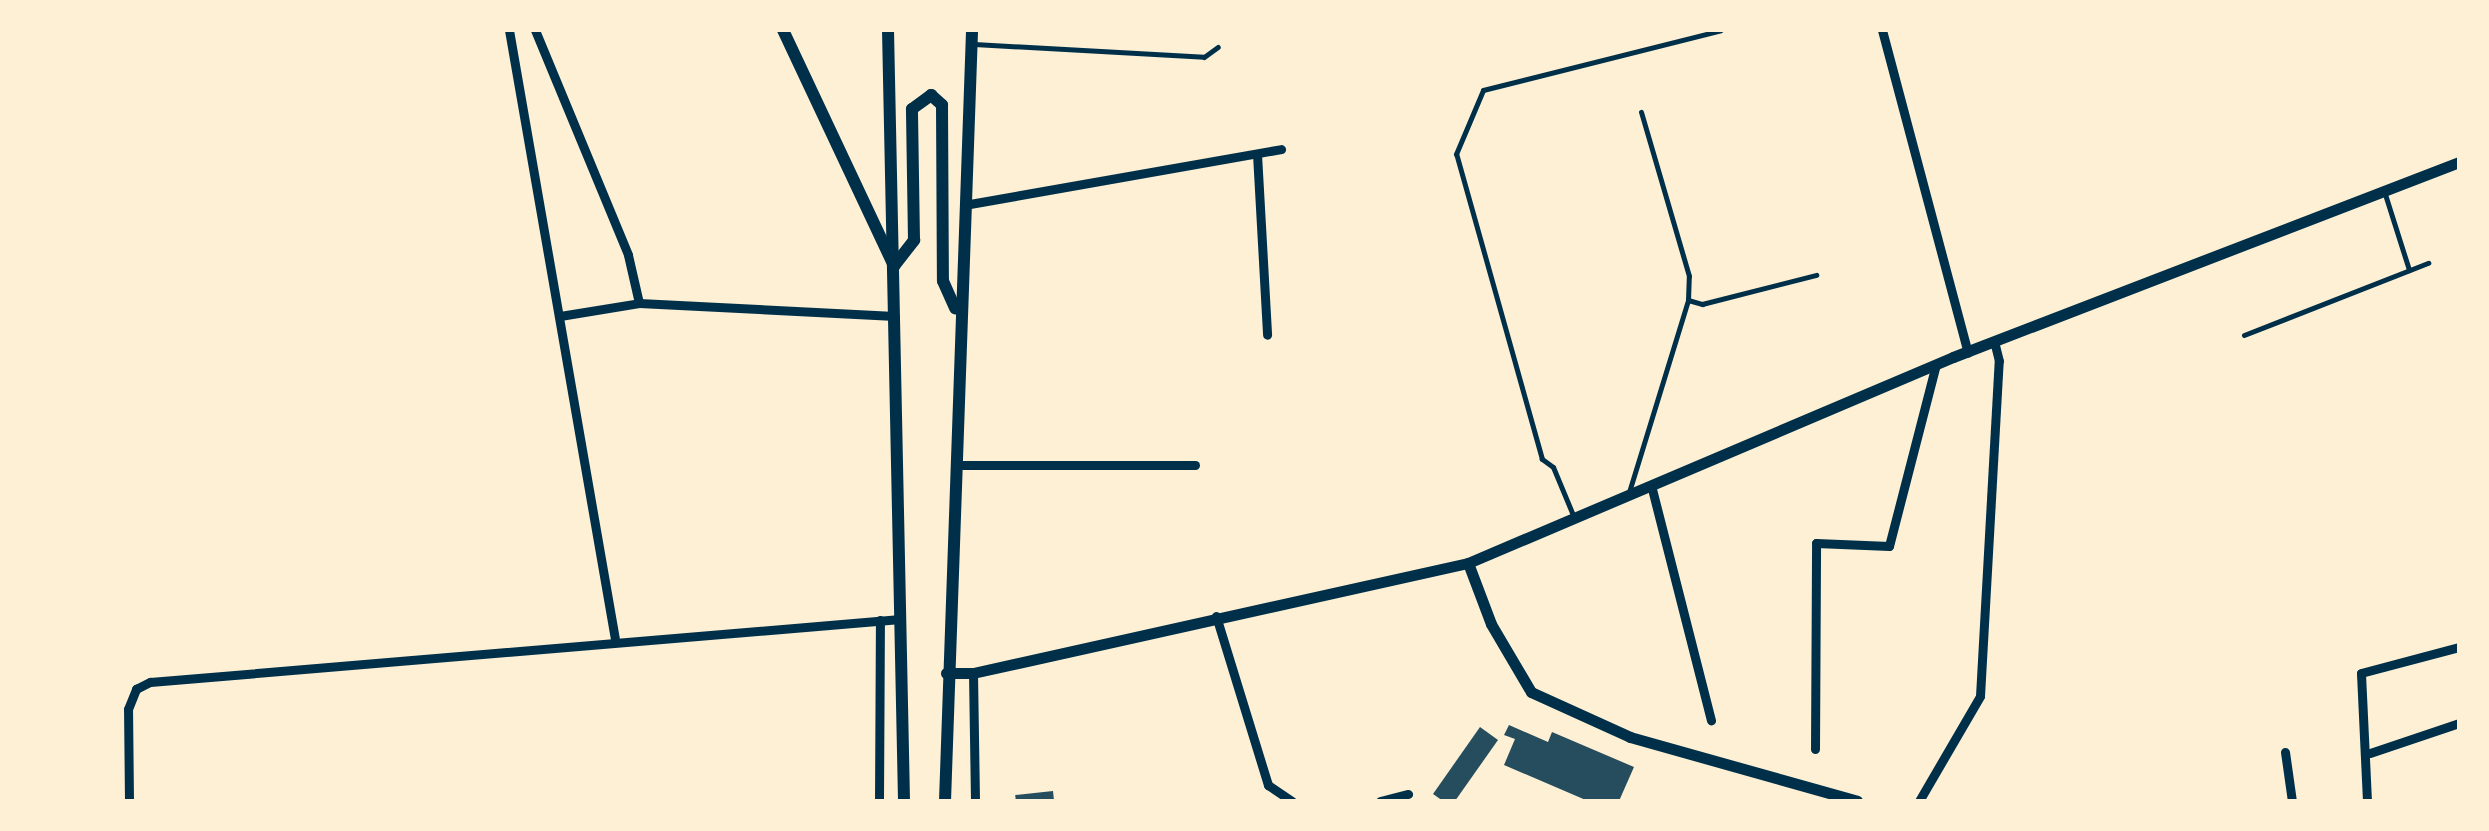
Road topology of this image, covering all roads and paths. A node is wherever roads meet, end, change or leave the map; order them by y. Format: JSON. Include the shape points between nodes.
{"nodes":[{"id":1,"x":509,"y":30,"type":"edge"},
{"id":2,"x":535,"y":30,"type":"edge"},
{"id":3,"x":783,"y":30,"type":"edge"},
{"id":4,"x":888,"y":30,"type":"edge"},
{"id":5,"x":1722,"y":30,"type":"edge"},
{"id":6,"x":1882,"y":30,"type":"edge"},
{"id":7,"x":972,"y":37,"type":"edge"},
{"id":8,"x":1218,"y":47,"type":"dead end"},
{"id":9,"x":1641,"y":112,"type":"dead end"},
{"id":10,"x":1281,"y":149,"type":"dead end"},
{"id":11,"x":1257,"y":154,"type":"junction"},
{"id":12,"x":2459,"y":162,"type":"edge"},
{"id":13,"x":2383,"y":187,"type":"junction"},
{"id":14,"x":962,"y":205,"type":"junction"},
{"id":15,"x":2428,"y":263,"type":"dead end"},
{"id":16,"x":894,"y":266,"type":"junction"},
{"id":17,"x":2408,"y":270,"type":"junction"},
{"id":18,"x":1816,"y":274,"type":"dead end"},
{"id":19,"x":1688,"y":300,"type":"junction"},
{"id":20,"x":639,"y":303,"type":"junction"},
{"id":21,"x":958,"y":315,"type":"junction"},
{"id":22,"x":560,"y":316,"type":"junction"},
{"id":23,"x":895,"y":316,"type":"junction"},
{"id":24,"x":2244,"y":335,"type":"dead end"},
{"id":25,"x":1268,"y":336,"type":"dead end"},
{"id":26,"x":1994,"y":346,"type":"junction"},
{"id":27,"x":1968,"y":354,"type":"junction"},
{"id":28,"x":1936,"y":364,"type":"junction"},
{"id":29,"x":953,"y":465,"type":"junction"},
{"id":30,"x":1195,"y":465,"type":"dead end"},
{"id":31,"x":1652,"y":484,"type":"junction"},
{"id":32,"x":1628,"y":495,"type":"junction"},
{"id":33,"x":1573,"y":515,"type":"junction"},
{"id":34,"x":1468,"y":562,"type":"junction"},
{"id":35,"x":1216,"y":616,"type":"junction"},
{"id":36,"x":900,"y":619,"type":"junction"},
{"id":37,"x":880,"y":620,"type":"junction"},
{"id":38,"x":615,"y":640,"type":"junction"},
{"id":39,"x":2459,"y":646,"type":"edge"},
{"id":40,"x":946,"y":673,"type":"junction"},
{"id":41,"x":973,"y":673,"type":"junction"},
{"id":42,"x":1711,"y":720,"type":"dead end"},
{"id":43,"x":2459,"y":723,"type":"edge"},
{"id":44,"x":1814,"y":749,"type":"dead end"},
{"id":45,"x":2284,"y":752,"type":"dead end"},
{"id":46,"x":2370,"y":753,"type":"junction"},
{"id":47,"x":1408,"y":794,"type":"dead end"},
{"id":48,"x":129,"y":801,"type":"edge"},
{"id":49,"x":879,"y":801,"type":"edge"},
{"id":50,"x":904,"y":801,"type":"edge"},
{"id":51,"x":945,"y":801,"type":"edge"},
{"id":52,"x":975,"y":801,"type":"edge"},
{"id":53,"x":1292,"y":801,"type":"edge"},
{"id":54,"x":1380,"y":801,"type":"edge"},
{"id":55,"x":1857,"y":801,"type":"edge"},
{"id":56,"x":1920,"y":801,"type":"edge"},
{"id":57,"x":2292,"y":801,"type":"edge"},
{"id":58,"x":2368,"y":801,"type":"edge"}],
"edges":[{"from":1,"to":22,"type":"street"},
{"from":2,"to":20,"type":"street","via":[[628,255]]},
{"from":3,"to":16,"type":"main road"},
{"from":4,"to":16,"type":"main road"},
{"from":5,"to":33,"type":"lane","via":[[1483,90],[1456,154],[1542,459],[1553,468]]},
{"from":6,"to":27,"type":"street"},
{"from":7,"to":8,"type":"lane","via":[[1204,57]]},
{"from":7,"to":14,"type":"main road"},
{"from":9,"to":19,"type":"lane","via":[[1689,276]]},
{"from":10,"to":11,"type":"street"},
{"from":11,"to":14,"type":"street"},
{"from":11,"to":25,"type":"street"},
{"from":12,"to":13,"type":"street"},
{"from":13,"to":17,"type":"lane"},
{"from":13,"to":26,"type":"street"},
{"from":14,"to":21,"type":"main road"},
{"from":15,"to":17,"type":"lane"},
{"from":16,"to":21,"type":"main road","via":[[914,240],[912,109],[931,95],[944,113],[943,280]]},
{"from":16,"to":23,"type":"main road"},
{"from":17,"to":24,"type":"lane"},
{"from":18,"to":19,"type":"lane","via":[[1702,304]]},
{"from":19,"to":32,"type":"lane"},
{"from":20,"to":22,"type":"street"},
{"from":20,"to":23,"type":"street"},
{"from":21,"to":29,"type":"main road"},
{"from":22,"to":38,"type":"street"},
{"from":23,"to":36,"type":"main road"},
{"from":26,"to":27,"type":"street"},
{"from":26,"to":56,"type":"street","via":[[1999,361],[1980,696]]},
{"from":27,"to":28,"type":"street"},
{"from":28,"to":31,"type":"street"},
{"from":28,"to":44,"type":"street","via":[[1889,546],[1816,542]]},
{"from":29,"to":30,"type":"street"},
{"from":29,"to":40,"type":"main road"},
{"from":31,"to":32,"type":"street"},
{"from":31,"to":42,"type":"street"},
{"from":32,"to":33,"type":"street"},
{"from":33,"to":34,"type":"street"},
{"from":34,"to":35,"type":"street"},
{"from":34,"to":55,"type":"street","via":[[1491,624],[1531,692],[1630,738]]},
{"from":35,"to":41,"type":"street"},
{"from":35,"to":53,"type":"street","via":[[1268,786]]},
{"from":36,"to":37,"type":"street"},
{"from":36,"to":50,"type":"main road"},
{"from":37,"to":38,"type":"street"},
{"from":37,"to":49,"type":"street"},
{"from":38,"to":48,"type":"street","via":[[150,682],[136,688],[128,709]]},
{"from":39,"to":46,"type":"street","via":[[2361,673]]},
{"from":40,"to":41,"type":"street"},
{"from":40,"to":51,"type":"main road"},
{"from":41,"to":52,"type":"street"},
{"from":43,"to":46,"type":"street"},
{"from":45,"to":57,"type":"street"},
{"from":46,"to":58,"type":"street"},
{"from":47,"to":54,"type":"street"}]}
